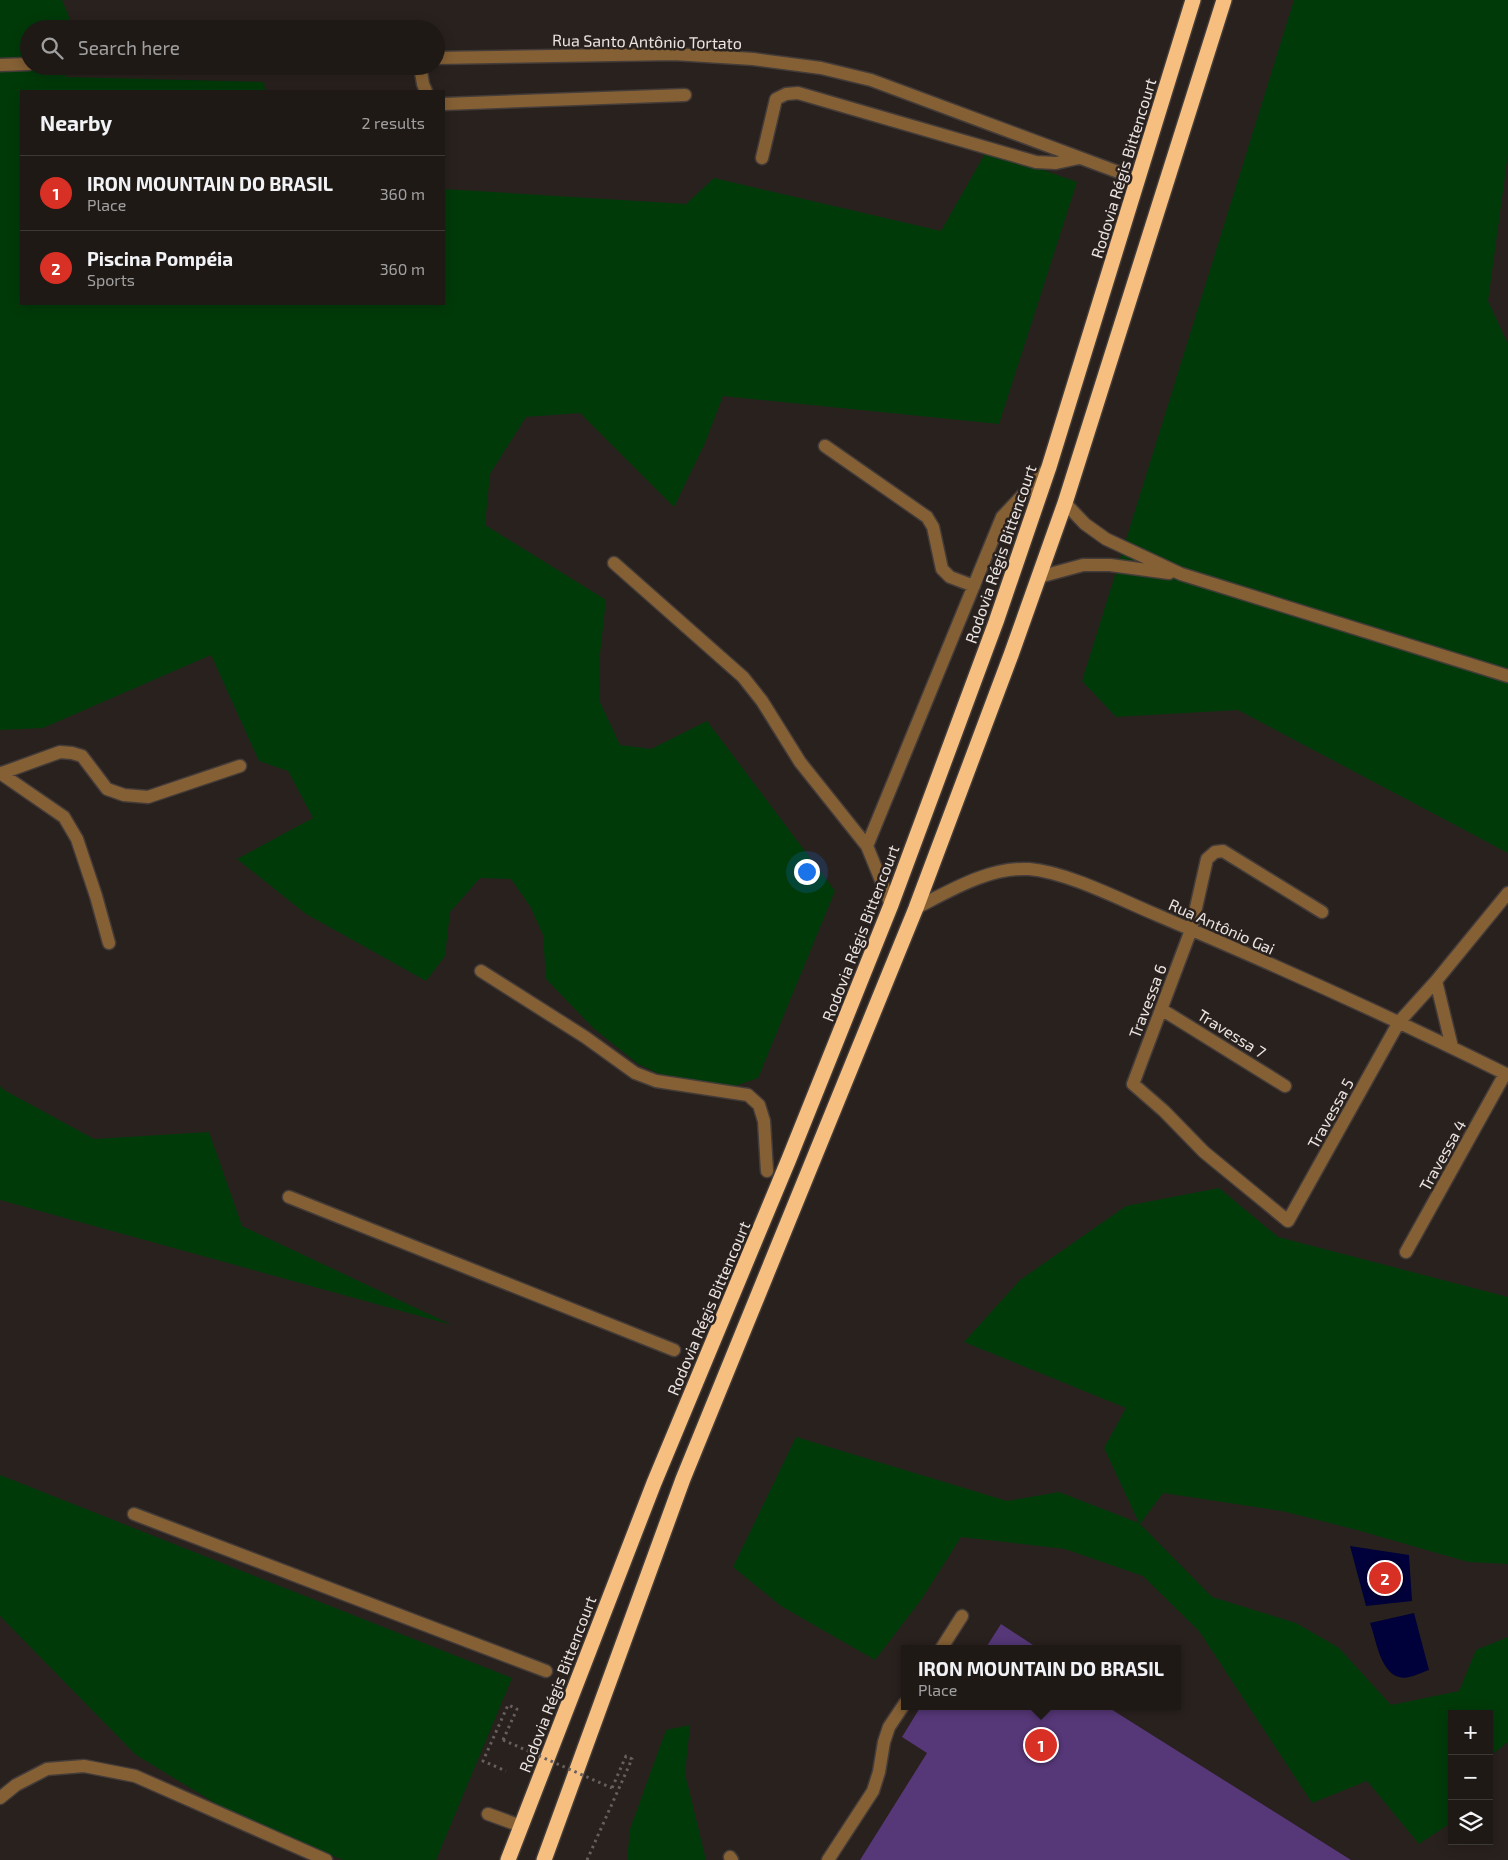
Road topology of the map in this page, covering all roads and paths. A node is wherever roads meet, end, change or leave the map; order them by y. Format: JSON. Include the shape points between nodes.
{"nodes":[{"id":1,"x":1193,"y":0,"type":"edge"},
{"id":2,"x":1224,"y":0,"type":"edge"},
{"id":3,"x":445,"y":58,"type":"edge"},
{"id":4,"x":0,"y":64,"type":"edge"},
{"id":5,"x":20,"y":64,"type":"edge"},
{"id":6,"x":422,"y":75,"type":"edge"},
{"id":7,"x":426,"y":90,"type":"edge"},
{"id":8,"x":685,"y":95,"type":"dead end"},
{"id":9,"x":445,"y":104,"type":"edge"},
{"id":10,"x":762,"y":158,"type":"dead end"},
{"id":11,"x":1079,"y":158,"type":"junction"},
{"id":12,"x":1137,"y":179,"type":"junction"},
{"id":13,"x":825,"y":446,"type":"dead end"},
{"id":14,"x":1048,"y":468,"type":"junction"},
{"id":15,"x":1065,"y":503,"type":"junction"},
{"id":16,"x":614,"y":563,"type":"dead end"},
{"id":17,"x":1181,"y":574,"type":"junction"},
{"id":18,"x":1039,"y":577,"type":"junction"},
{"id":19,"x":974,"y":586,"type":"junction"},
{"id":20,"x":1508,"y":676,"type":"edge"},
{"id":21,"x":240,"y":766,"type":"dead end"},
{"id":22,"x":1,"y":773,"type":"edge"},
{"id":23,"x":867,"y":846,"type":"junction"},
{"id":24,"x":1508,"y":893,"type":"edge"},
{"id":25,"x":891,"y":906,"type":"junction"},
{"id":26,"x":916,"y":908,"type":"junction"},
{"id":27,"x":1322,"y":912,"type":"dead end"},
{"id":28,"x":1191,"y":930,"type":"junction"},
{"id":29,"x":109,"y":943,"type":"dead end"},
{"id":30,"x":481,"y":971,"type":"dead end"},
{"id":31,"x":1436,"y":981,"type":"junction"},
{"id":32,"x":1161,"y":1009,"type":"junction"},
{"id":33,"x":1399,"y":1022,"type":"junction"},
{"id":34,"x":1452,"y":1047,"type":"junction"},
{"id":35,"x":1507,"y":1074,"type":"edge"},
{"id":36,"x":1285,"y":1086,"type":"dead end"},
{"id":37,"x":767,"y":1171,"type":"dead end"},
{"id":38,"x":289,"y":1197,"type":"dead end"},
{"id":39,"x":1288,"y":1221,"type":"joint"},
{"id":40,"x":1406,"y":1252,"type":"dead end"},
{"id":41,"x":674,"y":1350,"type":"dead end"},
{"id":42,"x":134,"y":1514,"type":"dead end"},
{"id":43,"x":962,"y":1616,"type":"dead end"},
{"id":44,"x":944,"y":1645,"type":"edge"},
{"id":45,"x":546,"y":1671,"type":"dead end"},
{"id":46,"x":901,"y":1709,"type":"edge"},
{"id":47,"x":506,"y":1770,"type":"dead end"},
{"id":48,"x":0,"y":1798,"type":"edge"},
{"id":49,"x":488,"y":1814,"type":"dead end"},
{"id":50,"x":521,"y":1826,"type":"junction"},
{"id":51,"x":326,"y":1860,"type":"edge"},
{"id":52,"x":508,"y":1860,"type":"edge"},
{"id":53,"x":544,"y":1860,"type":"edge"},
{"id":54,"x":588,"y":1860,"type":"edge"},
{"id":55,"x":828,"y":1860,"type":"edge"}],
"edges":[{"from":1,"to":12,"type":"highway","name":"Rodovia Régis Bittencourt"},
{"from":2,"to":15,"type":"highway"},
{"from":3,"to":11,"type":"street","name":"Rua Santo Antônio Tortato","via":[[674,54],[789,63],[871,80]]},
{"from":4,"to":5,"type":"street"},
{"from":6,"to":7,"type":"street"},
{"from":8,"to":9,"type":"street"},
{"from":10,"to":11,"type":"street","via":[[776,99],[798,93],[1036,162],[1056,163]]},
{"from":11,"to":12,"type":"street","name":"Rua Santo Antônio Tortato"},
{"from":12,"to":14,"type":"highway","name":"Rodovia Régis Bittencourt"},
{"from":13,"to":19,"type":"street","via":[[927,517],[933,527],[942,569],[950,577]]},
{"from":14,"to":19,"type":"street","via":[[1002,517]]},
{"from":14,"to":25,"type":"highway","name":"Rodovia Régis Bittencourt","via":[[996,622]]},
{"from":15,"to":17,"type":"street","via":[[1085,524],[1106,539]]},
{"from":15,"to":18,"type":"highway"},
{"from":16,"to":23,"type":"street","via":[[743,677],[800,762]]},
{"from":17,"to":18,"type":"street","via":[[1110,565],[1083,566]]},
{"from":17,"to":20,"type":"street"},
{"from":18,"to":26,"type":"highway"},
{"from":19,"to":23,"type":"street"},
{"from":21,"to":22,"type":"street","via":[[148,797],[124,795],[107,789],[82,756],[72,752],[60,752]]},
{"from":22,"to":29,"type":"street","via":[[64,817],[77,839]]},
{"from":23,"to":25,"type":"street"},
{"from":24,"to":31,"type":"street","name":"Travessa 5"},
{"from":25,"to":50,"type":"highway","name":"Rodovia Régis Bittencourt","via":[[654,1483]]},
{"from":26,"to":28,"type":"street","name":"Rua Antônio Gai","via":[[978,878],[1029,869],[1075,881]]},
{"from":26,"to":53,"type":"highway","via":[[680,1487]]},
{"from":27,"to":28,"type":"street","name":"Travessa 6","via":[[1222,851],[1207,859]]},
{"from":28,"to":32,"type":"street","name":"Travessa 6"},
{"from":28,"to":33,"type":"street","name":"Rua Antônio Gai"},
{"from":30,"to":37,"type":"street","via":[[635,1073],[656,1081],[748,1095],[759,1104],[764,1121]]},
{"from":31,"to":33,"type":"street","name":"Travessa 5"},
{"from":31,"to":34,"type":"street"},
{"from":32,"to":36,"type":"street","name":"Travessa 7"},
{"from":32,"to":39,"type":"street","name":"Travessa 6","via":[[1132,1084],[1204,1152]]},
{"from":33,"to":34,"type":"street","name":"Rua Antônio Gai"},
{"from":33,"to":39,"type":"street","name":"Travessa 5"},
{"from":34,"to":35,"type":"street","name":"Rua Antônio Gai"},
{"from":35,"to":40,"type":"street","name":"Travessa 4"},
{"from":38,"to":41,"type":"street"},
{"from":42,"to":45,"type":"street"},
{"from":43,"to":44,"type":"street"},
{"from":46,"to":55,"type":"street","via":[[889,1727],[873,1791]]},
{"from":47,"to":54,"type":"path","bridge":true,"via":[[484,1761],[508,1705],[517,1708],[503,1740],[612,1788],[626,1756],[632,1759]]},
{"from":48,"to":51,"type":"street","via":[[16,1785],[47,1769],[84,1766],[134,1776]]},
{"from":49,"to":50,"type":"street"},
{"from":50,"to":52,"type":"highway","name":"Rodovia Régis Bittencourt"}]}
